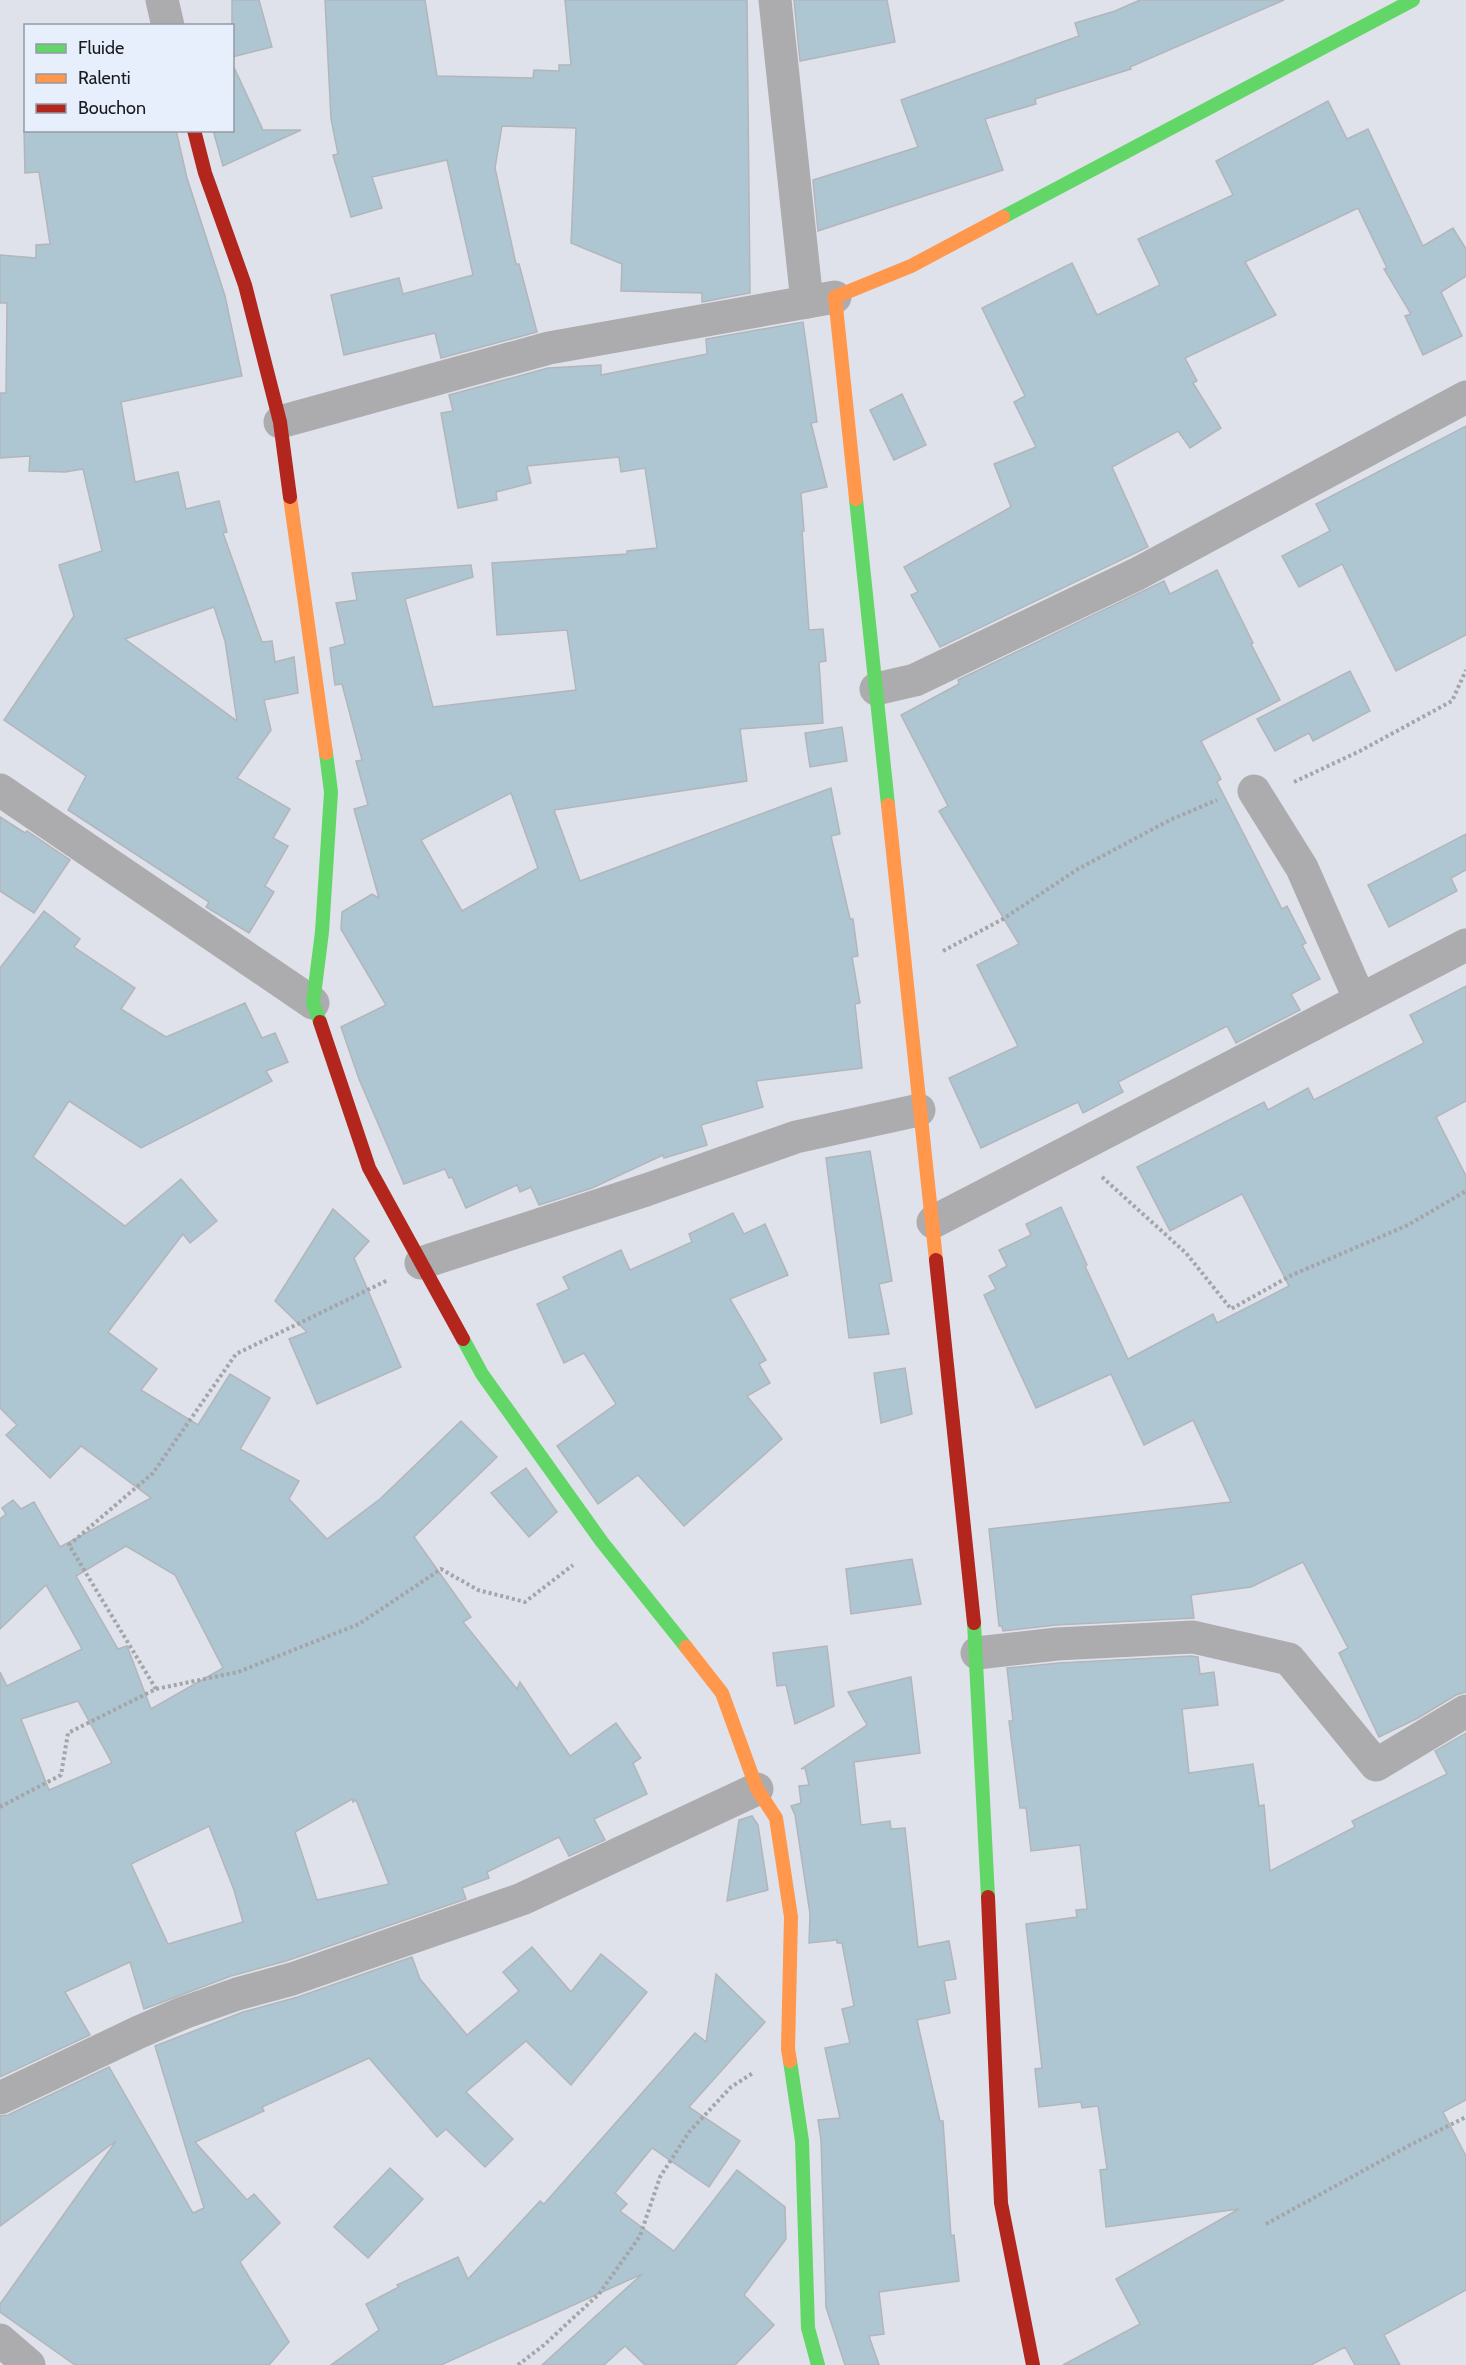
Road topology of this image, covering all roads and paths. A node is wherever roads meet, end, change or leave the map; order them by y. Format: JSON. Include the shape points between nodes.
{"nodes":[{"id":1,"x":162,"y":0,"type":"edge"},
{"id":2,"x":774,"y":0,"type":"edge"},
{"id":3,"x":1413,"y":0,"type":"edge"},
{"id":4,"x":168,"y":24,"type":"edge"},
{"id":5,"x":195,"y":132,"type":"edge"},
{"id":6,"x":821,"y":300,"type":"junction"},
{"id":7,"x":1466,"y":397,"type":"edge"},
{"id":8,"x":280,"y":422,"type":"junction"},
{"id":9,"x":1466,"y":670,"type":"edge"},
{"id":10,"x":876,"y":689,"type":"junction"},
{"id":11,"x":0,"y":790,"type":"edge"},
{"id":12,"x":1254,"y":790,"type":"junction"},
{"id":13,"x":1466,"y":945,"type":"edge"},
{"id":14,"x":905,"y":971,"type":"junction"},
{"id":15,"x":1360,"y":1000,"type":"junction"},
{"id":16,"x":313,"y":1003,"type":"junction"},
{"id":17,"x":919,"y":1110,"type":"junction"},
{"id":18,"x":1072,"y":1150,"type":"junction"},
{"id":19,"x":1466,"y":1191,"type":"edge"},
{"id":20,"x":933,"y":1222,"type":"junction"},
{"id":21,"x":421,"y":1263,"type":"junction"},
{"id":22,"x":602,"y":1542,"type":"junction"},
{"id":23,"x":977,"y":1653,"type":"junction"},
{"id":24,"x":156,"y":1689,"type":"junction"},
{"id":25,"x":1466,"y":1711,"type":"edge"},
{"id":26,"x":757,"y":1789,"type":"junction"},
{"id":27,"x":0,"y":1807,"type":"edge"},
{"id":28,"x":788,"y":2049,"type":"junction"},
{"id":29,"x":0,"y":2098,"type":"edge"},
{"id":30,"x":1466,"y":2117,"type":"edge"},
{"id":31,"x":1266,"y":2224,"type":"dead end"},
{"id":32,"x":0,"y":2340,"type":"edge"},
{"id":33,"x":29,"y":2365,"type":"edge"},
{"id":34,"x":518,"y":2365,"type":"edge"},
{"id":35,"x":818,"y":2365,"type":"edge"},
{"id":36,"x":1033,"y":2365,"type":"edge"}],
"edges":[{"from":1,"to":4,"type":"street"},
{"from":2,"to":6,"type":"street"},
{"from":3,"to":6,"type":"street","via":[[911,266]]},
{"from":5,"to":8,"type":"street","via":[[245,285]]},
{"from":6,"to":8,"type":"street","via":[[549,348]]},
{"from":6,"to":10,"type":"street"},
{"from":7,"to":10,"type":"street","via":[[1137,574],[915,680]]},
{"from":8,"to":16,"type":"street","via":[[331,792]]},
{"from":9,"to":12,"type":"path","via":[[1452,701],[1287,786]]},
{"from":10,"to":14,"type":"street"},
{"from":11,"to":16,"type":"street"},
{"from":12,"to":14,"type":"path","via":[[1233,794],[1170,820],[1078,869],[1003,919]]},
{"from":12,"to":15,"type":"street","via":[[1302,868]]},
{"from":13,"to":15,"type":"street"},
{"from":14,"to":17,"type":"street"},
{"from":15,"to":18,"type":"street"},
{"from":16,"to":21,"type":"street","via":[[369,1168]]},
{"from":17,"to":20,"type":"street"},
{"from":17,"to":21,"type":"street","via":[[796,1137]]},
{"from":18,"to":19,"type":"path","via":[[1186,1253],[1231,1310],[1292,1275],[1407,1225]]},
{"from":18,"to":20,"type":"street"},
{"from":20,"to":23,"type":"street"},
{"from":21,"to":22,"type":"street","via":[[482,1374]]},
{"from":21,"to":24,"type":"path","via":[[236,1354],[153,1473],[69,1545]]},
{"from":22,"to":24,"type":"path","via":[[525,1602],[478,1590],[441,1569],[359,1624],[238,1672]]},
{"from":22,"to":26,"type":"street","via":[[722,1693]]},
{"from":23,"to":25,"type":"street","via":[[1057,1644],[1193,1637],[1289,1659],[1376,1765]]},
{"from":23,"to":36,"type":"street","via":[[1001,2203]]},
{"from":24,"to":27,"type":"path","via":[[68,1732],[61,1775]]},
{"from":26,"to":28,"type":"street","via":[[776,1818],[791,1917]]},
{"from":26,"to":29,"type":"street","via":[[522,1899],[183,2013]]},
{"from":28,"to":34,"type":"path","via":[[731,2087],[689,2132],[660,2177],[640,2236],[598,2294]]},
{"from":28,"to":35,"type":"street","via":[[802,2141],[808,2328]]},
{"from":30,"to":31,"type":"path"},
{"from":32,"to":33,"type":"street"}]}
